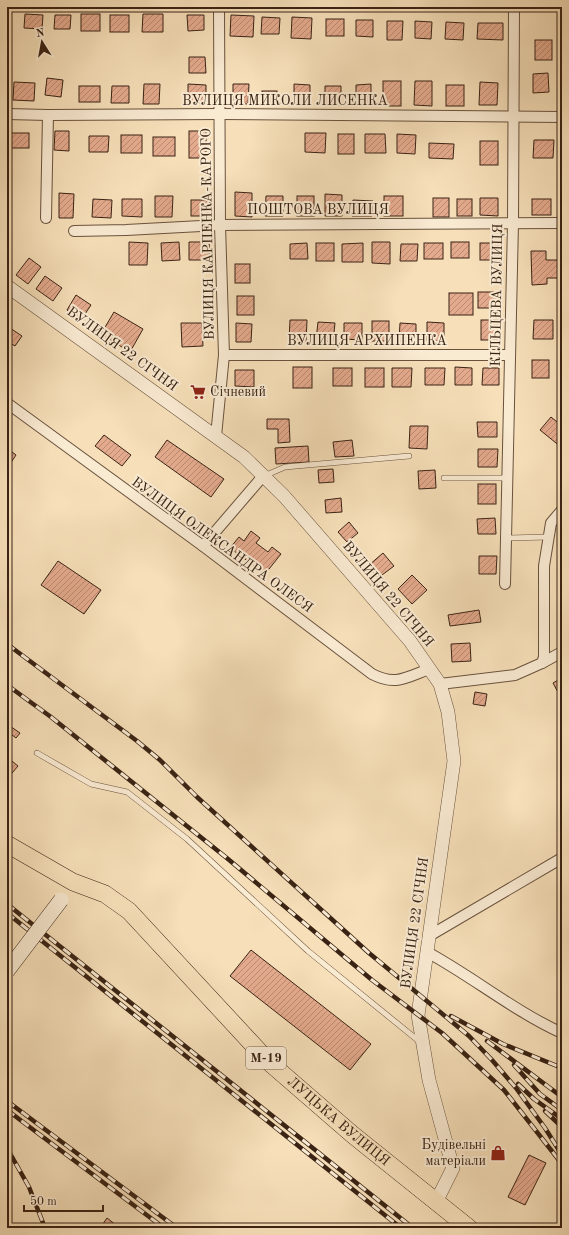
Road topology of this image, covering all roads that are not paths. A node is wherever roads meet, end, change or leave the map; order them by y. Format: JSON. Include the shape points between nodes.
{"nodes":[{"id":1,"x":219,"y":7,"type":"edge"},
{"id":2,"x":514,"y":7,"type":"edge"},
{"id":3,"x":7,"y":114,"type":"edge"},
{"id":4,"x":220,"y":114,"type":"junction"},
{"id":5,"x":48,"y":115,"type":"junction"},
{"id":6,"x":514,"y":116,"type":"junction"},
{"id":7,"x":562,"y":117,"type":"edge"},
{"id":8,"x":46,"y":218,"type":"dead end"},
{"id":9,"x":513,"y":223,"type":"junction"},
{"id":10,"x":562,"y":223,"type":"edge"},
{"id":11,"x":220,"y":225,"type":"junction"},
{"id":12,"x":74,"y":231,"type":"dead end"},
{"id":13,"x":7,"y":286,"type":"edge"},
{"id":14,"x":224,"y":355,"type":"junction"},
{"id":15,"x":510,"y":355,"type":"junction"},
{"id":16,"x":7,"y":403,"type":"edge"},
{"id":17,"x":216,"y":436,"type":"junction"},
{"id":18,"x":409,"y":456,"type":"dead end"},
{"id":19,"x":264,"y":476,"type":"junction"},
{"id":20,"x":444,"y":478,"type":"dead end"},
{"id":21,"x":508,"y":478,"type":"junction"},
{"id":22,"x":562,"y":510,"type":"edge"},
{"id":23,"x":548,"y":537,"type":"junction"},
{"id":24,"x":506,"y":538,"type":"junction"},
{"id":25,"x":203,"y":546,"type":"junction"},
{"id":26,"x":505,"y":584,"type":"dead end"},
{"id":27,"x":562,"y":652,"type":"edge"},
{"id":28,"x":542,"y":663,"type":"junction"},
{"id":29,"x":429,"y":669,"type":"junction"},
{"id":30,"x":440,"y":684,"type":"junction"},
{"id":31,"x":37,"y":752,"type":"dead end"},
{"id":32,"x":7,"y":844,"type":"edge"},
{"id":33,"x":562,"y":858,"type":"edge"},
{"id":34,"x":61,"y":900,"type":"dead end"},
{"id":35,"x":429,"y":936,"type":"junction"},
{"id":36,"x":427,"y":952,"type":"junction"},
{"id":37,"x":7,"y":970,"type":"edge"},
{"id":38,"x":562,"y":1034,"type":"edge"},
{"id":39,"x":422,"y":1044,"type":"junction"},
{"id":40,"x":436,"y":1202,"type":"junction"},
{"id":41,"x":469,"y":1228,"type":"edge"}],
"edges":[{"from":1,"to":4,"type":"street","name":"ВУЛИЦЯ КАРПЕНКА-КАРОГО"},
{"from":2,"to":6,"type":"street","name":"КІЛЬЦЕВА ВУЛИЦЯ"},
{"from":3,"to":5,"type":"street","name":"ВУЛИЦЯ МИКОЛИ ЛИСЕНКА"},
{"from":4,"to":5,"type":"street","name":"ВУЛИЦЯ МИКОЛИ ЛИСЕНКА"},
{"from":4,"to":6,"type":"street","name":"ВУЛИЦЯ МИКОЛИ ЛИСЕНКА"},
{"from":4,"to":11,"type":"street","name":"ВУЛИЦЯ КАРПЕНКА-КАРОГО"},
{"from":5,"to":8,"type":"street"},
{"from":6,"to":7,"type":"street","name":"ВУЛИЦЯ МИКОЛИ ЛИСЕНКА"},
{"from":6,"to":9,"type":"street","name":"КІЛЬЦЕВА ВУЛИЦЯ"},
{"from":9,"to":10,"type":"street","name":"ПОШТОВА ВУЛИЦЯ"},
{"from":9,"to":11,"type":"street","name":"ПОШТОВА ВУЛИЦЯ"},
{"from":9,"to":15,"type":"street","name":"КІЛЬЦЕВА ВУЛИЦЯ"},
{"from":11,"to":12,"type":"street","name":"ПОШТОВА ВУЛИЦЯ"},
{"from":11,"to":14,"type":"street","name":"ВУЛИЦЯ КАРПЕНКА-КАРОГО"},
{"from":13,"to":17,"type":"street","name":"ВУЛИЦЯ 22 СІЧНЯ"},
{"from":14,"to":15,"type":"street","name":"ВУЛИЦЯ АРХИПЕНКА"},
{"from":14,"to":17,"type":"street","name":"ВУЛИЦЯ КАРПЕНКА-КАРОГО"},
{"from":15,"to":21,"type":"street","name":"КІЛЬЦЕВА ВУЛИЦЯ"},
{"from":16,"to":25,"type":"street","name":"ВУЛИЦЯ ОЛЕКСАНДРА ОЛЕСЯ"},
{"from":17,"to":19,"type":"street","name":"ВУЛИЦЯ 22 СІЧНЯ"},
{"from":18,"to":19,"type":"lane","via":[[285,467]]},
{"from":19,"to":25,"type":"street"},
{"from":19,"to":29,"type":"street","name":"ВУЛИЦЯ 22 СІЧНЯ","via":[[410,641]]},
{"from":20,"to":21,"type":"lane"},
{"from":21,"to":24,"type":"street","name":"КІЛЬЦЕВА ВУЛИЦЯ"},
{"from":22,"to":23,"type":"street","via":[[552,523]]},
{"from":23,"to":24,"type":"lane"},
{"from":23,"to":28,"type":"street","via":[[544,566]]},
{"from":24,"to":26,"type":"street","name":"КІЛЬЦЕВА ВУЛИЦЯ"},
{"from":25,"to":29,"type":"street","name":"ВУЛИЦЯ ОЛЕКСАНДРА ОЛЕСЯ","via":[[384,681],[398,681]]},
{"from":27,"to":28,"type":"street"},
{"from":28,"to":30,"type":"street","via":[[515,675]]},
{"from":29,"to":30,"type":"street","name":"ВУЛИЦЯ 22 СІЧНЯ"},
{"from":30,"to":35,"type":"street","name":"ВУЛИЦЯ 22 СІЧНЯ","via":[[448,712],[454,761]]},
{"from":31,"to":39,"type":"lane","via":[[91,784],[127,792],[187,838],[308,951]]},
{"from":32,"to":40,"type":"highway","name":"ЛУЦЬКА ВУЛИЦЯ","number":"М-19","via":[[73,882],[105,894],[129,911],[270,1063],[352,1135]]},
{"from":33,"to":35,"type":"street"},
{"from":34,"to":37,"type":"main road","bridge":true},
{"from":35,"to":36,"type":"street","name":"ВУЛИЦЯ 22 СІЧНЯ"},
{"from":36,"to":38,"type":"street","via":[[537,1022]]},
{"from":36,"to":39,"type":"street","name":"ВУЛИЦЯ 22 СІЧНЯ","via":[[418,1015]]},
{"from":39,"to":40,"type":"street","name":"ВУЛИЦЯ 22 СІЧНЯ","via":[[453,1168]]},
{"from":40,"to":41,"type":"highway","name":"ЛУЦЬКА ВУЛИЦЯ","number":"М-19"}]}
